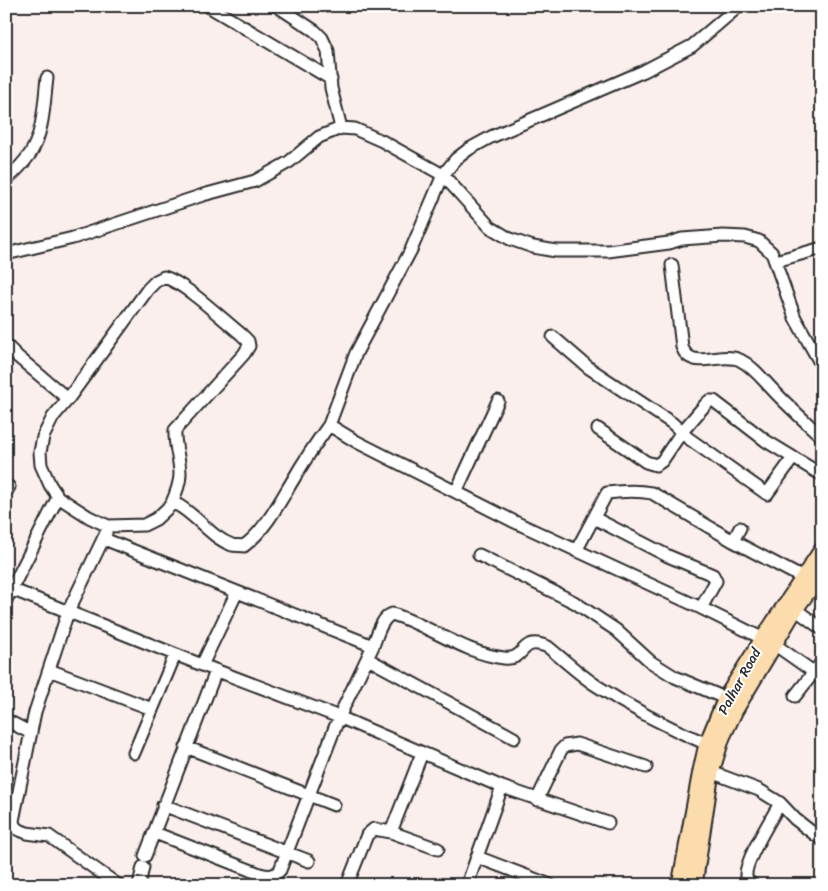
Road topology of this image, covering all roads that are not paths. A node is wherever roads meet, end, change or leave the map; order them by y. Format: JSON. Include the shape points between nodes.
{"nodes":[{"id":1,"x":208,"y":6,"type":"edge"},
{"id":2,"x":277,"y":6,"type":"edge"},
{"id":3,"x":739,"y":6,"type":"edge"},
{"id":4,"x":47,"y":78,"type":"dead end"},
{"id":5,"x":330,"y":79,"type":"junction"},
{"id":6,"x":341,"y":128,"type":"junction"},
{"id":7,"x":443,"y":175,"type":"junction"},
{"id":8,"x":6,"y":180,"type":"edge"},
{"id":9,"x":822,"y":248,"type":"edge"},
{"id":10,"x":6,"y":254,"type":"edge"},
{"id":11,"x":776,"y":260,"type":"junction"},
{"id":12,"x":672,"y":264,"type":"dead end"},
{"id":13,"x":553,"y":337,"type":"dead end"},
{"id":14,"x":6,"y":345,"type":"edge"},
{"id":15,"x":822,"y":366,"type":"edge"},
{"id":16,"x":68,"y":399,"type":"junction"},
{"id":17,"x":498,"y":401,"type":"dead end"},
{"id":18,"x":329,"y":425,"type":"junction"},
{"id":19,"x":598,"y":429,"type":"dead end"},
{"id":20,"x":681,"y":433,"type":"junction"},
{"id":21,"x":822,"y":437,"type":"edge"},
{"id":22,"x":793,"y":458,"type":"junction"},
{"id":23,"x":822,"y":475,"type":"edge"},
{"id":24,"x":456,"y":492,"type":"junction"},
{"id":25,"x":58,"y":497,"type":"junction"},
{"id":26,"x":171,"y":505,"type":"junction"},
{"id":27,"x":594,"y":518,"type":"junction"},
{"id":28,"x":108,"y":526,"type":"junction"},
{"id":29,"x":740,"y":528,"type":"dead end"},
{"id":30,"x":104,"y":539,"type":"junction"},
{"id":31,"x":733,"y":541,"type":"junction"},
{"id":32,"x":822,"y":550,"type":"edge"},
{"id":33,"x":576,"y":551,"type":"junction"},
{"id":34,"x":479,"y":555,"type":"dead end"},
{"id":35,"x":822,"y":572,"type":"edge"},
{"id":36,"x":803,"y":578,"type":"junction"},
{"id":37,"x":8,"y":588,"type":"edge"},
{"id":38,"x":237,"y":592,"type":"junction"},
{"id":39,"x":6,"y":600,"type":"edge"},
{"id":40,"x":701,"y":608,"type":"junction"},
{"id":41,"x":796,"y":609,"type":"junction"},
{"id":42,"x":68,"y":612,"type":"junction"},
{"id":43,"x":822,"y":628,"type":"edge"},
{"id":44,"x":774,"y":645,"type":"junction"},
{"id":45,"x":373,"y":646,"type":"junction"},
{"id":46,"x":175,"y":655,"type":"junction"},
{"id":47,"x":368,"y":658,"type":"junction"},
{"id":48,"x":822,"y":662,"type":"edge"},
{"id":49,"x":202,"y":665,"type":"junction"},
{"id":50,"x":49,"y":670,"type":"junction"},
{"id":51,"x":216,"y":671,"type":"junction"},
{"id":52,"x":818,"y":675,"type":"edge"},
{"id":53,"x":796,"y":696,"type":"dead end"},
{"id":54,"x":732,"y":701,"type":"junction"},
{"id":55,"x":152,"y":709,"type":"junction"},
{"id":56,"x":339,"y":717,"type":"junction"},
{"id":57,"x":6,"y":720,"type":"edge"},
{"id":58,"x":31,"y":733,"type":"junction"},
{"id":59,"x":514,"y":738,"type":"dead end"},
{"id":60,"x":707,"y":744,"type":"junction"},
{"id":61,"x":186,"y":747,"type":"junction"},
{"id":62,"x":134,"y":753,"type":"dead end"},
{"id":63,"x":422,"y":753,"type":"junction"},
{"id":64,"x":646,"y":767,"type":"dead end"},
{"id":65,"x":706,"y":772,"type":"junction"},
{"id":66,"x":502,"y":787,"type":"junction"},
{"id":67,"x":308,"y":796,"type":"junction"},
{"id":68,"x":537,"y":800,"type":"junction"},
{"id":69,"x":780,"y":803,"type":"junction"},
{"id":70,"x":163,"y":805,"type":"junction"},
{"id":71,"x":334,"y":805,"type":"dead end"},
{"id":72,"x":608,"y":823,"type":"dead end"},
{"id":73,"x":391,"y":832,"type":"junction"},
{"id":74,"x":155,"y":833,"type":"junction"},
{"id":75,"x":822,"y":840,"type":"edge"},
{"id":76,"x":438,"y":849,"type":"dead end"},
{"id":77,"x":287,"y":852,"type":"junction"},
{"id":78,"x":477,"y":857,"type":"junction"},
{"id":79,"x":309,"y":861,"type":"dead end"},
{"id":80,"x":118,"y":885,"type":"edge"},
{"id":81,"x":140,"y":885,"type":"edge"},
{"id":82,"x":347,"y":885,"type":"edge"},
{"id":83,"x":467,"y":885,"type":"edge"},
{"id":84,"x":550,"y":885,"type":"edge"},
{"id":85,"x":680,"y":885,"type":"edge"},
{"id":86,"x":694,"y":885,"type":"edge"},
{"id":87,"x":753,"y":885,"type":"edge"}],
"edges":[{"from":1,"to":5,"type":"street"},
{"from":2,"to":5,"type":"street","via":[[322,38],[328,51]]},
{"from":3,"to":7,"type":"street","via":[[692,46],[644,71],[491,137],[456,158]]},
{"from":4,"to":8,"type":"street","via":[[37,138],[30,154]]},
{"from":5,"to":6,"type":"street"},
{"from":6,"to":7,"type":"street","via":[[355,129]]},
{"from":6,"to":10,"type":"street","via":[[320,137],[289,162],[255,181],[73,238]]},
{"from":7,"to":11,"type":"street","via":[[490,227],[533,247],[556,252],[608,251],[682,239],[745,237],[766,246]]},
{"from":7,"to":18,"type":"street","via":[[411,250],[356,353]]},
{"from":9,"to":11,"type":"street"},
{"from":11,"to":15,"type":"street","via":[[796,318]]},
{"from":12,"to":21,"type":"street","via":[[682,347],[687,357],[691,360],[734,357],[749,364]]},
{"from":13,"to":20,"type":"street","via":[[589,368],[672,423]]},
{"from":14,"to":16,"type":"street"},
{"from":16,"to":25,"type":"street","via":[[53,417],[40,452],[41,465]]},
{"from":16,"to":26,"type":"street","via":[[148,289],[164,277],[183,287],[248,341],[244,354],[175,430],[180,475]]},
{"from":17,"to":24,"type":"street"},
{"from":18,"to":24,"type":"street"},
{"from":18,"to":26,"type":"street","via":[[269,520],[244,546],[232,545],[184,508]]},
{"from":19,"to":20,"type":"street","via":[[646,462],[656,465]]},
{"from":20,"to":22,"type":"street","via":[[709,401],[714,401]]},
{"from":20,"to":22,"type":"street","via":[[767,494]]},
{"from":22,"to":23,"type":"street"},
{"from":24,"to":33,"type":"street"},
{"from":25,"to":28,"type":"street"},
{"from":25,"to":37,"type":"street"},
{"from":26,"to":28,"type":"street","via":[[144,525]]},
{"from":27,"to":31,"type":"street","via":[[607,493],[642,491],[652,493]]},
{"from":27,"to":33,"type":"street"},
{"from":27,"to":40,"type":"street","via":[[713,575],[716,581]]},
{"from":28,"to":30,"type":"street"},
{"from":29,"to":31,"type":"street"},
{"from":30,"to":38,"type":"street"},
{"from":30,"to":42,"type":"street"},
{"from":31,"to":36,"type":"street"},
{"from":32,"to":36,"type":"main road","name":"Palhar Road"},
{"from":33,"to":40,"type":"street"},
{"from":34,"to":54,"type":"street","via":[[574,602],[616,630],[651,662],[675,677]]},
{"from":35,"to":41,"type":"main road","name":"Palhar Road"},
{"from":36,"to":44,"type":"main road","name":"Palhar Road"},
{"from":37,"to":39,"type":"street"},
{"from":37,"to":42,"type":"street"},
{"from":38,"to":45,"type":"street"},
{"from":38,"to":49,"type":"street"},
{"from":40,"to":44,"type":"street"},
{"from":41,"to":43,"type":"street"},
{"from":41,"to":44,"type":"main road","name":"Palhar Road"},
{"from":42,"to":46,"type":"street"},
{"from":42,"to":50,"type":"street"},
{"from":44,"to":52,"type":"street"},
{"from":44,"to":54,"type":"main road","name":"Palhar Road"},
{"from":45,"to":47,"type":"street"},
{"from":45,"to":60,"type":"street","via":[[384,620],[392,614],[486,654],[506,658],[520,655],[530,643],[542,644],[595,685],[651,719]]},
{"from":46,"to":49,"type":"street"},
{"from":46,"to":55,"type":"street"},
{"from":47,"to":56,"type":"street"},
{"from":47,"to":59,"type":"street"},
{"from":48,"to":52,"type":"street"},
{"from":49,"to":51,"type":"street"},
{"from":50,"to":55,"type":"street"},
{"from":50,"to":58,"type":"street"},
{"from":51,"to":56,"type":"street"},
{"from":51,"to":61,"type":"street"},
{"from":52,"to":53,"type":"street"},
{"from":54,"to":60,"type":"main road","name":"Palhar Road"},
{"from":54,"to":65,"type":"main road","name":"Palhar Road","via":[[722,737]]},
{"from":55,"to":62,"type":"street"},
{"from":56,"to":63,"type":"street"},
{"from":56,"to":67,"type":"street"},
{"from":57,"to":58,"type":"street"},
{"from":58,"to":80,"type":"street","via":[[14,825],[27,833],[49,836]]},
{"from":60,"to":65,"type":"main road","name":"Palhar Road"},
{"from":61,"to":67,"type":"street"},
{"from":61,"to":70,"type":"street"},
{"from":63,"to":66,"type":"street"},
{"from":63,"to":73,"type":"street"},
{"from":64,"to":68,"type":"street","via":[[571,744],[561,750]]},
{"from":65,"to":69,"type":"street","via":[[759,790]]},
{"from":65,"to":85,"type":"main road","name":"Palhar Road"},
{"from":65,"to":86,"type":"main road","name":"Palhar Road"},
{"from":66,"to":68,"type":"street"},
{"from":66,"to":78,"type":"street"},
{"from":67,"to":71,"type":"street"},
{"from":67,"to":77,"type":"street"},
{"from":68,"to":72,"type":"street"},
{"from":69,"to":75,"type":"street"},
{"from":69,"to":87,"type":"street","via":[[756,846],[746,874]]},
{"from":70,"to":74,"type":"street"},
{"from":70,"to":77,"type":"street"},
{"from":73,"to":76,"type":"street"},
{"from":73,"to":82,"type":"street","via":[[374,830],[367,835]]},
{"from":74,"to":77,"type":"street","via":[[268,876],[280,870]]},
{"from":74,"to":81,"type":"street","via":[[144,862]]},
{"from":77,"to":79,"type":"street"},
{"from":78,"to":83,"type":"street"},
{"from":78,"to":84,"type":"street"}]}
